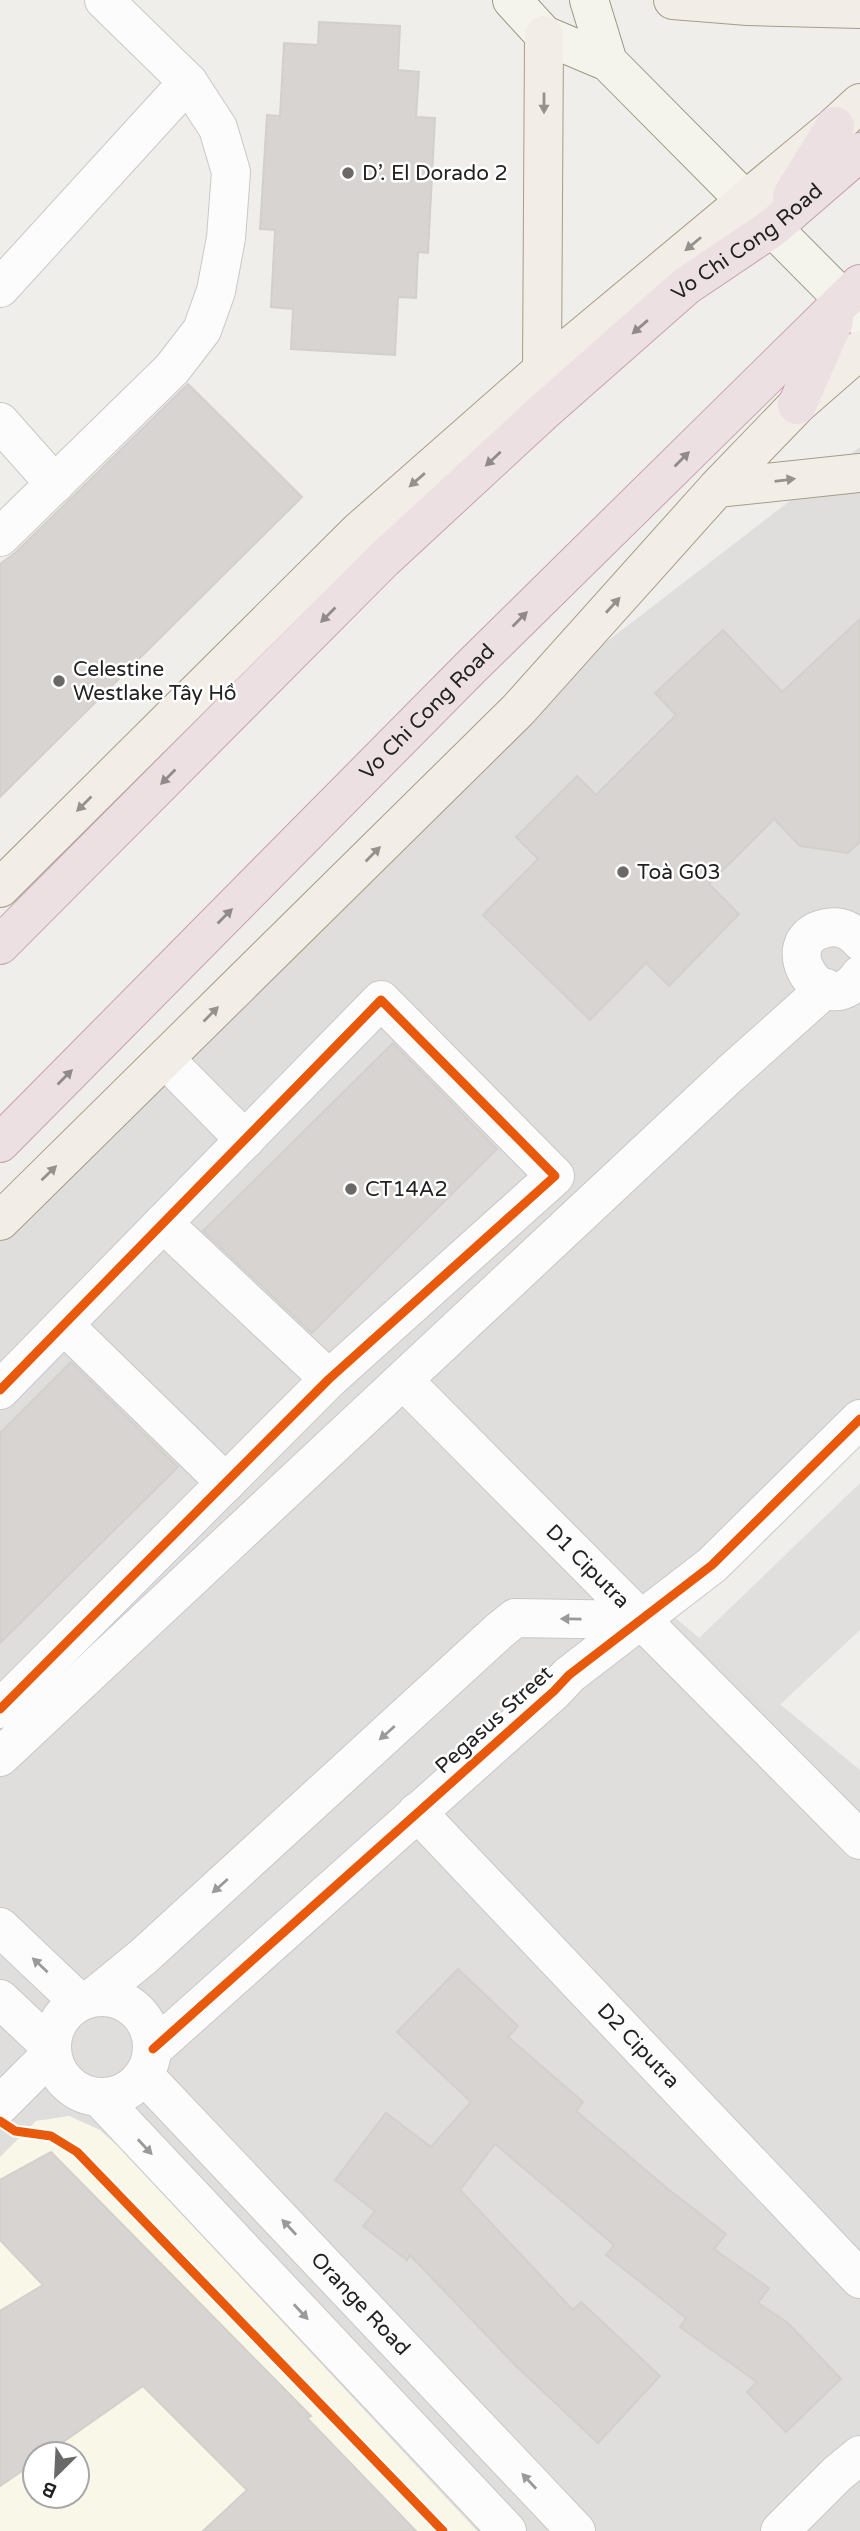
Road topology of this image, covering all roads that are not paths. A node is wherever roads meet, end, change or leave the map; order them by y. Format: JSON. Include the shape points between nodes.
{"nodes":[{"id":1,"x":103,"y":0,"type":"edge"},
{"id":2,"x":512,"y":0,"type":"edge"},
{"id":3,"x":589,"y":0,"type":"edge"},
{"id":4,"x":673,"y":0,"type":"edge"},
{"id":5,"x":860,"y":9,"type":"edge"},
{"id":6,"x":544,"y":35,"type":"junction"},
{"id":7,"x":608,"y":62,"type":"junction"},
{"id":8,"x":188,"y":82,"type":"junction"},
{"id":9,"x":852,"y":127,"type":"edge"},
{"id":10,"x":746,"y":200,"type":"junction"},
{"id":11,"x":772,"y":228,"type":"junction"},
{"id":12,"x":0,"y":288,"type":"edge"},
{"id":13,"x":660,"y":290,"type":"junction"},
{"id":14,"x":854,"y":300,"type":"edge"},
{"id":15,"x":860,"y":350,"type":"edge"},
{"id":16,"x":542,"y":370,"type":"junction"},
{"id":17,"x":797,"y":405,"type":"junction"},
{"id":18,"x":0,"y":422,"type":"edge"},
{"id":19,"x":860,"y":473,"type":"edge"},
{"id":20,"x":55,"y":484,"type":"junction"},
{"id":21,"x":717,"y":488,"type":"junction"},
{"id":22,"x":0,"y":537,"type":"edge"},
{"id":23,"x":0,"y":888,"type":"edge"},
{"id":24,"x":860,"y":941,"type":"edge"},
{"id":25,"x":0,"y":945,"type":"edge"},
{"id":26,"x":849,"y":986,"type":"edge"},
{"id":27,"x":165,"y":1059,"type":"junction"},
{"id":28,"x":245,"y":1140,"type":"junction"},
{"id":29,"x":0,"y":1143,"type":"edge"},
{"id":30,"x":0,"y":1221,"type":"edge"},
{"id":31,"x":163,"y":1223,"type":"junction"},
{"id":32,"x":64,"y":1325,"type":"junction"},
{"id":33,"x":329,"y":1379,"type":"junction"},
{"id":34,"x":404,"y":1381,"type":"junction"},
{"id":35,"x":0,"y":1390,"type":"edge"},
{"id":36,"x":860,"y":1419,"type":"edge"},
{"id":37,"x":226,"y":1483,"type":"junction"},
{"id":38,"x":639,"y":1620,"type":"junction"},
{"id":39,"x":0,"y":1709,"type":"edge"},
{"id":40,"x":0,"y":1757,"type":"edge"},
{"id":41,"x":417,"y":1812,"type":"junction"},
{"id":42,"x":860,"y":1840,"type":"edge"},
{"id":43,"x":0,"y":1927,"type":"edge"},
{"id":44,"x":0,"y":1999,"type":"edge"},
{"id":45,"x":87,"y":1999,"type":"junction"},
{"id":46,"x":52,"y":2050,"type":"junction"},
{"id":47,"x":148,"y":2062,"type":"junction"},
{"id":48,"x":99,"y":2097,"type":"junction"},
{"id":49,"x":0,"y":2105,"type":"edge"},
{"id":50,"x":860,"y":2279,"type":"edge"},
{"id":51,"x":852,"y":2475,"type":"edge"},
{"id":52,"x":507,"y":2531,"type":"edge"},
{"id":53,"x":576,"y":2531,"type":"edge"},
{"id":54,"x":780,"y":2531,"type":"edge"}],
"edges":[{"from":1,"to":8,"type":"street"},
{"from":2,"to":6,"type":"main road"},
{"from":3,"to":7,"type":"main road"},
{"from":4,"to":5,"type":"main road"},
{"from":6,"to":7,"type":"main road"},
{"from":6,"to":16,"type":"main road","one_way":true},
{"from":7,"to":10,"type":"main road"},
{"from":8,"to":12,"type":"street"},
{"from":8,"to":20,"type":"street","via":[[218,128],[231,172],[216,291],[202,330],[173,369]]},
{"from":9,"to":10,"type":"main road","name":"Vo Chi Cong Road"},
{"from":9,"to":11,"type":"highway","name":"Vo Chi Cong Road"},
{"from":10,"to":11,"type":"main road"},
{"from":10,"to":13,"type":"main road","name":"Vo Chi Cong Road","one_way":true},
{"from":11,"to":13,"type":"highway","name":"Vo Chi Cong Road"},
{"from":11,"to":14,"type":"main road"},
{"from":13,"to":16,"type":"main road","name":"Vo Chi Cong Road"},
{"from":13,"to":25,"type":"highway","name":"Vo Chi Cong Road","one_way":true,"via":[[543,412],[383,560]]},
{"from":14,"to":17,"type":"highway"},
{"from":29,"to":14,"type":"highway","name":"Vo Chi Cong Road","one_way":true,"via":[[461,677]]},
{"from":15,"to":17,"type":"main road"},
{"from":16,"to":23,"type":"main road","name":"Vo Chi Cong Road","one_way":true,"via":[[359,531]]},
{"from":17,"to":21,"type":"main road"},
{"from":18,"to":20,"type":"street"},
{"from":21,"to":19,"type":"main road","one_way":true},
{"from":20,"to":22,"type":"street"},
{"from":27,"to":21,"type":"main road","one_way":true,"via":[[518,710]]},
{"from":24,"to":26,"type":"street","via":[[852,932],[832,927],[813,934],[802,953],[811,981]]},
{"from":26,"to":34,"type":"street","via":[[731,1073]]},
{"from":27,"to":28,"type":"street"},
{"from":30,"to":27,"type":"main road","one_way":true},
{"from":28,"to":31,"type":"street"},
{"from":28,"to":33,"type":"street","via":[[381,1000],[555,1176]]},
{"from":31,"to":32,"type":"street"},
{"from":31,"to":33,"type":"street"},
{"from":32,"to":35,"type":"street"},
{"from":32,"to":37,"type":"street"},
{"from":33,"to":37,"type":"street"},
{"from":34,"to":38,"type":"street","name":"D1 Ciputra"},
{"from":34,"to":40,"type":"street"},
{"from":36,"to":38,"type":"street","name":"Pegasus Street","via":[[712,1565]]},
{"from":37,"to":39,"type":"street"},
{"from":38,"to":41,"type":"street","name":"Pegasus Street","via":[[569,1675]]},
{"from":38,"to":42,"type":"street","name":"D1 Ciputra"},
{"from":38,"to":45,"type":"street","one_way":true,"via":[[515,1618],[144,1956]]},
{"from":41,"to":47,"type":"street","name":"Pegasus Street"},
{"from":41,"to":50,"type":"street","name":"D2 Ciputra"},
{"from":45,"to":43,"type":"street","one_way":true},
{"from":44,"to":46,"type":"street"},
{"from":45,"to":46,"type":"street","via":[[69,2008],[56,2025]]},
{"from":45,"to":47,"type":"street","via":[[119,1999],[140,2014],[148,2025]]},
{"from":46,"to":48,"type":"street","via":[[64,2080],[79,2092]]},
{"from":46,"to":49,"type":"street"},
{"from":47,"to":48,"type":"street","via":[[128,2090]]},
{"from":53,"to":47,"type":"street","name":"Orange Road","one_way":true},
{"from":48,"to":52,"type":"street","one_way":true},
{"from":51,"to":54,"type":"street"}]}
